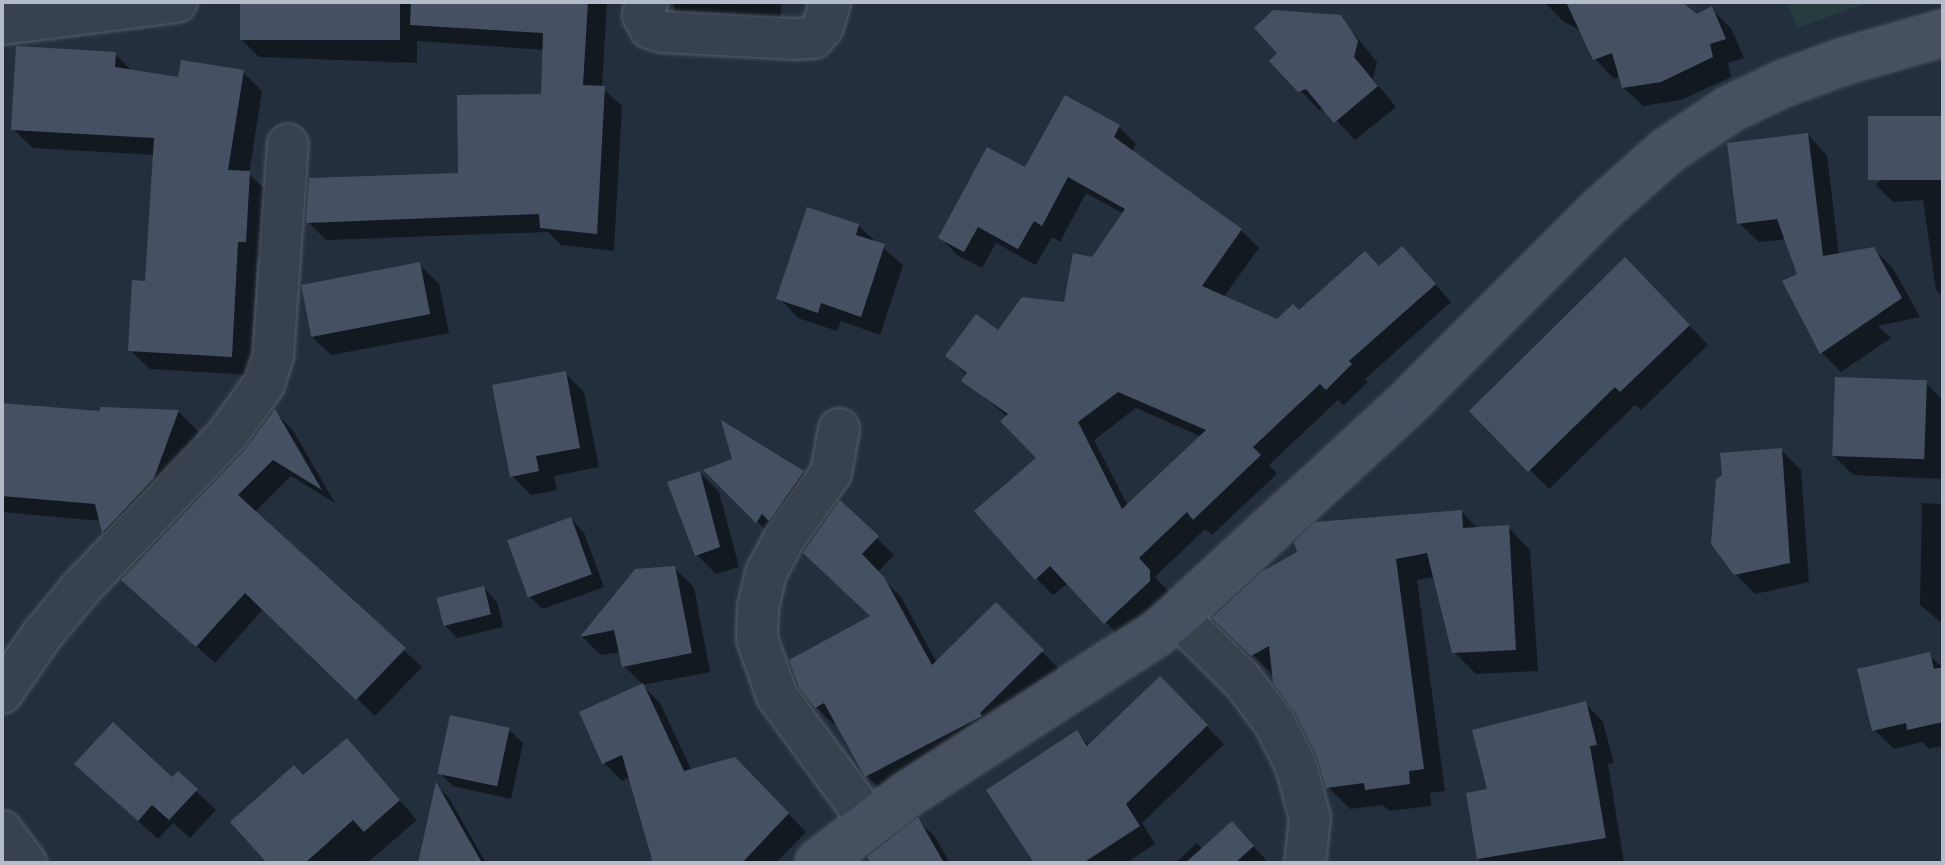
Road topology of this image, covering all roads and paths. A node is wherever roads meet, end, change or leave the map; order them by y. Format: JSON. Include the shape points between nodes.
{"nodes":[{"id":1,"x":177,"y":2,"type":"edge"},
{"id":2,"x":647,"y":2,"type":"edge"},
{"id":3,"x":830,"y":2,"type":"edge"},
{"id":4,"x":11,"y":16,"type":"edge"},
{"id":5,"x":1943,"y":33,"type":"edge"},
{"id":6,"x":288,"y":145,"type":"dead end"},
{"id":7,"x":839,"y":429,"type":"dead end"},
{"id":8,"x":1177,"y":616,"type":"junction"},
{"id":9,"x":2,"y":693,"type":"edge"},
{"id":10,"x":869,"y":821,"type":"junction"},
{"id":11,"x":2,"y":831,"type":"edge"},
{"id":12,"x":26,"y":863,"type":"edge"},
{"id":13,"x":818,"y":863,"type":"edge"},
{"id":14,"x":1305,"y":863,"type":"edge"}],
"edges":[{"from":1,"to":4,"type":"street"},
{"from":2,"to":3,"type":"street","via":[[643,15],[650,28],[662,32],[796,39],[813,38],[823,27]]},
{"from":5,"to":8,"type":"main road","via":[[1782,84],[1730,109],[1667,151],[1415,396]]},
{"from":6,"to":9,"type":"street","via":[[273,357],[264,384],[227,435],[81,588]]},
{"from":7,"to":10,"type":"street","via":[[831,473],[766,573],[757,639],[777,696]]},
{"from":8,"to":10,"type":"main road"},
{"from":8,"to":14,"type":"street","via":[[1242,680],[1274,722],[1296,766],[1310,818]]},
{"from":10,"to":13,"type":"main road"},
{"from":11,"to":12,"type":"street"}]}
